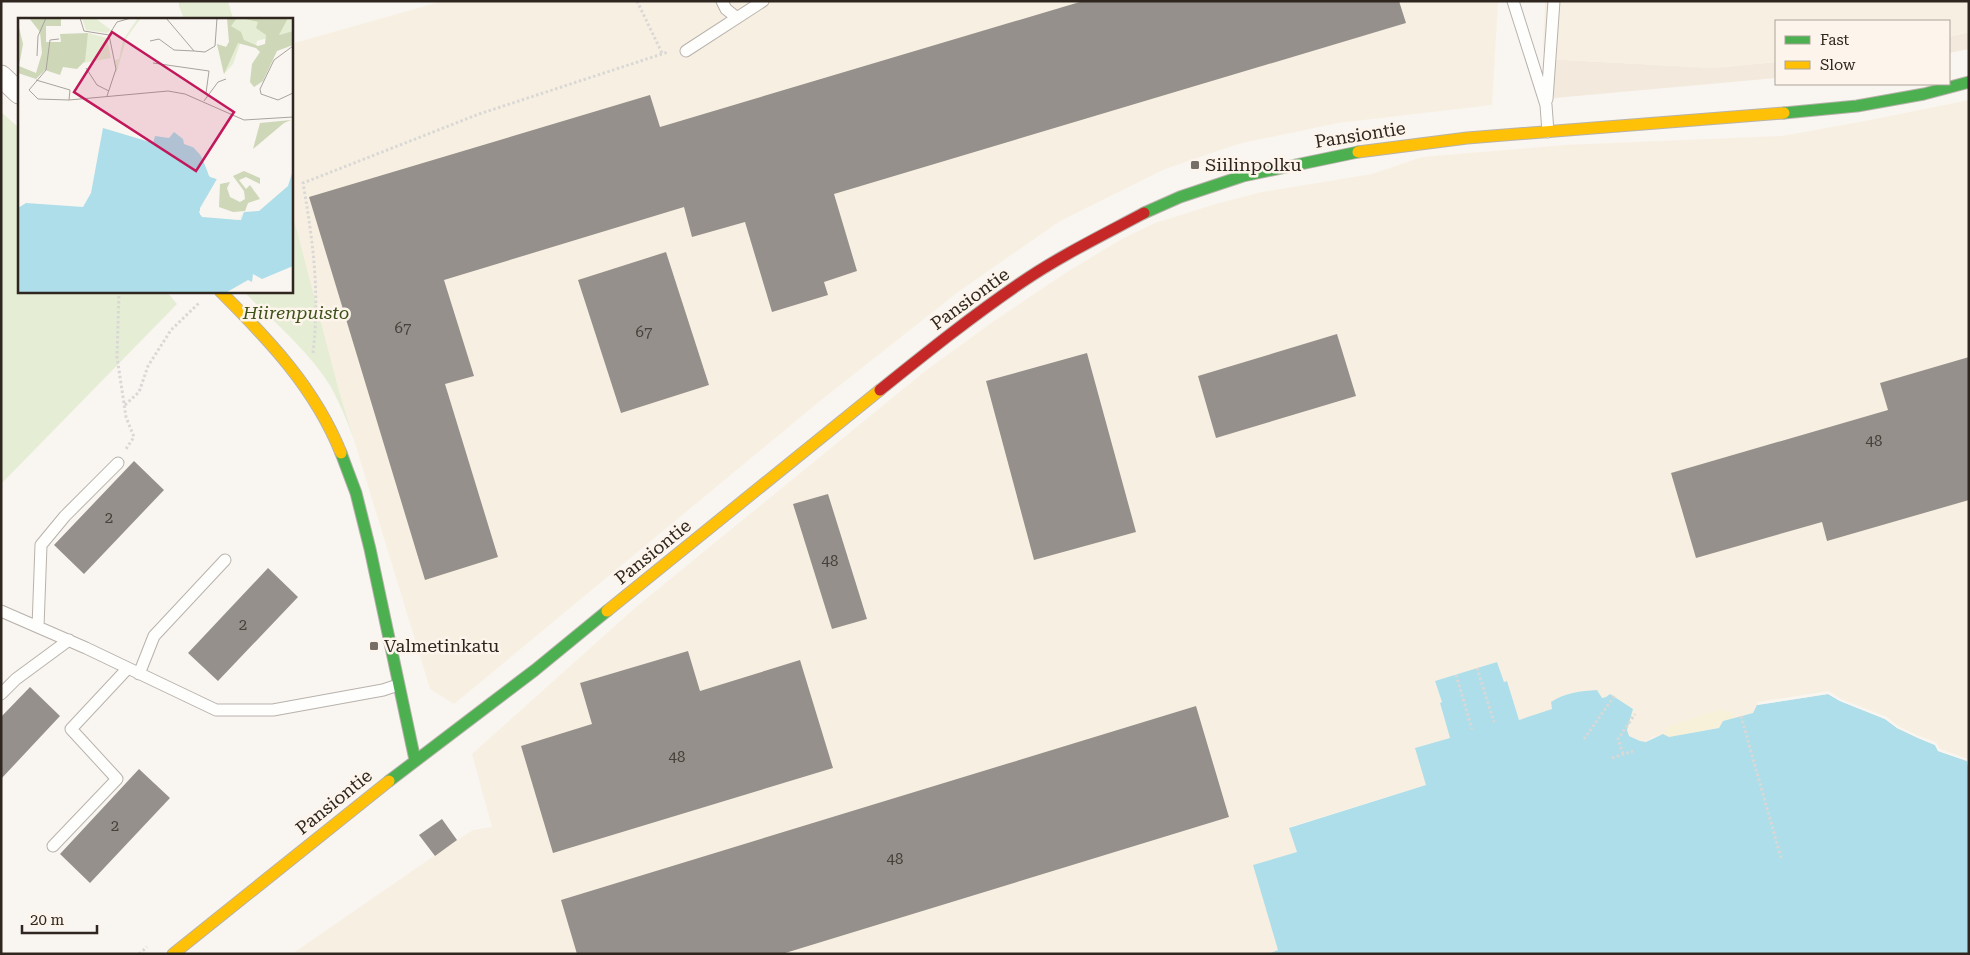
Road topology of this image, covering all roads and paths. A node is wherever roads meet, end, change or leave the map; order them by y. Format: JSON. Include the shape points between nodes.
{"nodes":[{"id":1,"x":637,"y":1,"type":"edge"},
{"id":2,"x":722,"y":1,"type":"edge"},
{"id":3,"x":763,"y":1,"type":"edge"},
{"id":4,"x":1513,"y":1,"type":"edge"},
{"id":5,"x":1554,"y":1,"type":"edge"},
{"id":6,"x":736,"y":18,"type":"junction"},
{"id":7,"x":686,"y":51,"type":"joint"},
{"id":8,"x":662,"y":53,"type":"junction"},
{"id":9,"x":1,"y":76,"type":"edge"},
{"id":10,"x":1969,"y":82,"type":"edge"},
{"id":11,"x":18,"y":92,"type":"edge"},
{"id":12,"x":1546,"y":105,"type":"junction"},
{"id":13,"x":1548,"y":133,"type":"junction"},
{"id":14,"x":119,"y":292,"type":"edge"},
{"id":15,"x":221,"y":292,"type":"edge"},
{"id":16,"x":205,"y":298,"type":"dead end"},
{"id":17,"x":309,"y":390,"type":"junction"},
{"id":18,"x":124,"y":406,"type":"junction"},
{"id":19,"x":118,"y":463,"type":"joint"},
{"id":20,"x":225,"y":560,"type":"dead end"},
{"id":21,"x":1,"y":611,"type":"edge"},
{"id":22,"x":38,"y":627,"type":"junction"},
{"id":23,"x":69,"y":640,"type":"junction"},
{"id":24,"x":1477,"y":668,"type":"dead end"},
{"id":25,"x":133,"y":671,"type":"junction"},
{"id":26,"x":1456,"y":675,"type":"dead end"},
{"id":27,"x":399,"y":684,"type":"junction"},
{"id":28,"x":1,"y":694,"type":"edge"},
{"id":29,"x":1615,"y":694,"type":"dead end"},
{"id":30,"x":1635,"y":714,"type":"dead end"},
{"id":31,"x":1741,"y":716,"type":"dead end"},
{"id":32,"x":1494,"y":722,"type":"dead end"},
{"id":33,"x":1472,"y":729,"type":"dead end"},
{"id":34,"x":1584,"y":739,"type":"dead end"},
{"id":35,"x":1633,"y":751,"type":"dead end"},
{"id":36,"x":1624,"y":754,"type":"junction"},
{"id":37,"x":1612,"y":758,"type":"dead end"},
{"id":38,"x":415,"y":760,"type":"junction"},
{"id":39,"x":53,"y":846,"type":"dead end"},
{"id":40,"x":1780,"y":858,"type":"dead end"},
{"id":41,"x":154,"y":941,"type":"dead end"},
{"id":42,"x":139,"y":954,"type":"edge"},
{"id":43,"x":173,"y":954,"type":"edge"}],
"edges":[{"from":1,"to":8,"type":"path"},
{"from":2,"to":6,"type":"lane"},
{"from":3,"to":6,"type":"lane"},
{"from":4,"to":12,"type":"lane"},
{"from":5,"to":12,"type":"lane"},
{"from":6,"to":7,"type":"lane"},
{"from":7,"to":8,"type":"path"},
{"from":8,"to":17,"type":"path","via":[[479,114],[303,183],[314,252],[317,323]]},
{"from":9,"to":11,"type":"street"},
{"from":10,"to":13,"type":"street","name":"Pansiontie","via":[[1857,106]]},
{"from":12,"to":13,"type":"lane"},
{"from":13,"to":38,"type":"street","name":"Pansiontie","via":[[1467,138],[1347,153],[1243,176],[1146,212],[1071,252],[1022,282],[934,346],[535,670]]},
{"from":14,"to":18,"type":"path","via":[[117,356]]},
{"from":15,"to":17,"type":"street","via":[[279,351]]},
{"from":16,"to":18,"type":"path","via":[[170,330],[148,366],[139,392]]},
{"from":17,"to":27,"type":"street","via":[[335,437],[356,497]]},
{"from":18,"to":19,"type":"path","via":[[134,437]]},
{"from":19,"to":22,"type":"lane","via":[[41,545]]},
{"from":20,"to":25,"type":"lane","via":[[154,636]]},
{"from":21,"to":22,"type":"lane"},
{"from":22,"to":23,"type":"lane"},
{"from":23,"to":25,"type":"lane"},
{"from":23,"to":28,"type":"lane"},
{"from":24,"to":32,"type":"path"},
{"from":25,"to":27,"type":"lane","via":[[216,710],[273,710]]},
{"from":25,"to":39,"type":"lane","via":[[71,730],[117,779]]},
{"from":26,"to":33,"type":"path"},
{"from":27,"to":38,"type":"street"},
{"from":29,"to":34,"type":"path"},
{"from":30,"to":36,"type":"path","via":[[1618,739]]},
{"from":31,"to":40,"type":"path"},
{"from":35,"to":36,"type":"path"},
{"from":36,"to":37,"type":"path"},
{"from":38,"to":43,"type":"street","name":"Pansiontie"},
{"from":41,"to":42,"type":"path"}]}
